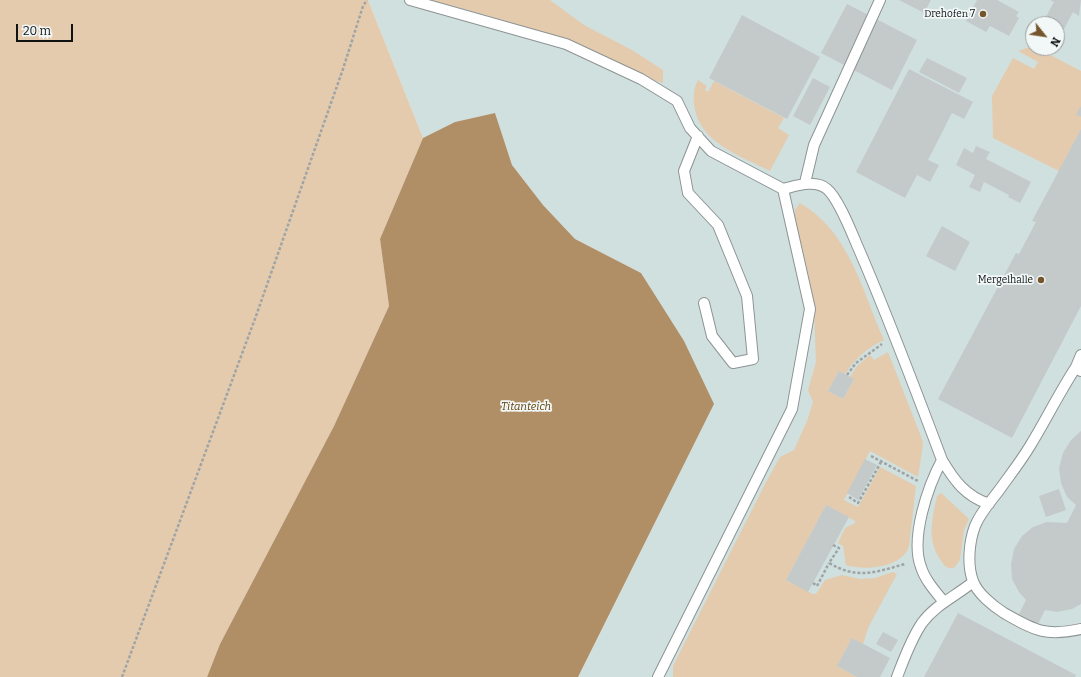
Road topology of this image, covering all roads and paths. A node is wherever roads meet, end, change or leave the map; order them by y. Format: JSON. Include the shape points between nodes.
{"nodes":[{"id":1,"x":367,"y":0,"type":"edge"},
{"id":2,"x":410,"y":0,"type":"edge"},
{"id":3,"x":880,"y":0,"type":"edge"},
{"id":4,"x":698,"y":136,"type":"junction"},
{"id":5,"x":806,"y":184,"type":"junction"},
{"id":6,"x":783,"y":189,"type":"junction"},
{"id":7,"x":704,"y":303,"type":"dead end"},
{"id":8,"x":895,"y":339,"type":"junction"},
{"id":9,"x":1081,"y":355,"type":"edge"},
{"id":10,"x":1078,"y":369,"type":"edge"},
{"id":11,"x":847,"y":375,"type":"dead end"},
{"id":12,"x":870,"y":456,"type":"dead end"},
{"id":13,"x":942,"y":460,"type":"junction"},
{"id":14,"x":881,"y":462,"type":"junction"},
{"id":15,"x":929,"y":487,"type":"junction"},
{"id":16,"x":849,"y":498,"type":"dead end"},
{"id":17,"x":989,"y":504,"type":"junction"},
{"id":18,"x":833,"y":545,"type":"dead end"},
{"id":19,"x":919,"y":560,"type":"junction"},
{"id":20,"x":829,"y":563,"type":"junction"},
{"id":21,"x":818,"y":573,"type":"dead end"},
{"id":22,"x":823,"y":575,"type":"junction"},
{"id":23,"x":973,"y":582,"type":"junction"},
{"id":24,"x":813,"y":583,"type":"dead end"},
{"id":25,"x":944,"y":602,"type":"junction"},
{"id":26,"x":1081,"y":629,"type":"edge"},
{"id":27,"x":122,"y":677,"type":"edge"},
{"id":28,"x":658,"y":677,"type":"edge"},
{"id":29,"x":897,"y":677,"type":"edge"}],
"edges":[{"from":1,"to":27,"type":"path","via":[[256,316]]},
{"from":2,"to":4,"type":"lane","via":[[566,44],[641,79],[677,101],[690,128]]},
{"from":3,"to":5,"type":"lane","via":[[814,146]]},
{"from":4,"to":6,"type":"lane","via":[[711,151]]},
{"from":4,"to":7,"type":"lane","via":[[684,171],[688,193],[718,225],[747,296],[753,359],[733,363],[712,336]]},
{"from":5,"to":6,"type":"lane"},
{"from":5,"to":8,"type":"lane","via":[[821,185],[828,189],[838,206]]},
{"from":6,"to":28,"type":"lane","via":[[810,309],[792,409]]},
{"from":8,"to":11,"type":"path","via":[[879,346],[856,363]]},
{"from":8,"to":13,"type":"lane"},
{"from":9,"to":10,"type":"lane"},
{"from":10,"to":17,"type":"lane","via":[[1057,395],[1030,446]]},
{"from":12,"to":14,"type":"path"},
{"from":13,"to":15,"type":"lane"},
{"from":13,"to":17,"type":"lane","via":[[956,483],[969,495]]},
{"from":14,"to":15,"type":"path"},
{"from":14,"to":16,"type":"path","via":[[858,503]]},
{"from":15,"to":19,"type":"lane","via":[[924,498]]},
{"from":17,"to":23,"type":"lane","via":[[975,526],[970,542]]},
{"from":18,"to":20,"type":"path","via":[[839,548]]},
{"from":19,"to":20,"type":"path","via":[[864,574],[848,573]]},
{"from":19,"to":25,"type":"lane","via":[[926,579]]},
{"from":20,"to":22,"type":"path"},
{"from":21,"to":22,"type":"path"},
{"from":22,"to":24,"type":"path","via":[[817,586]]},
{"from":23,"to":25,"type":"lane"},
{"from":23,"to":26,"type":"lane","via":[[998,610],[1032,629],[1048,632]]},
{"from":25,"to":29,"type":"lane","via":[[922,623]]}]}
